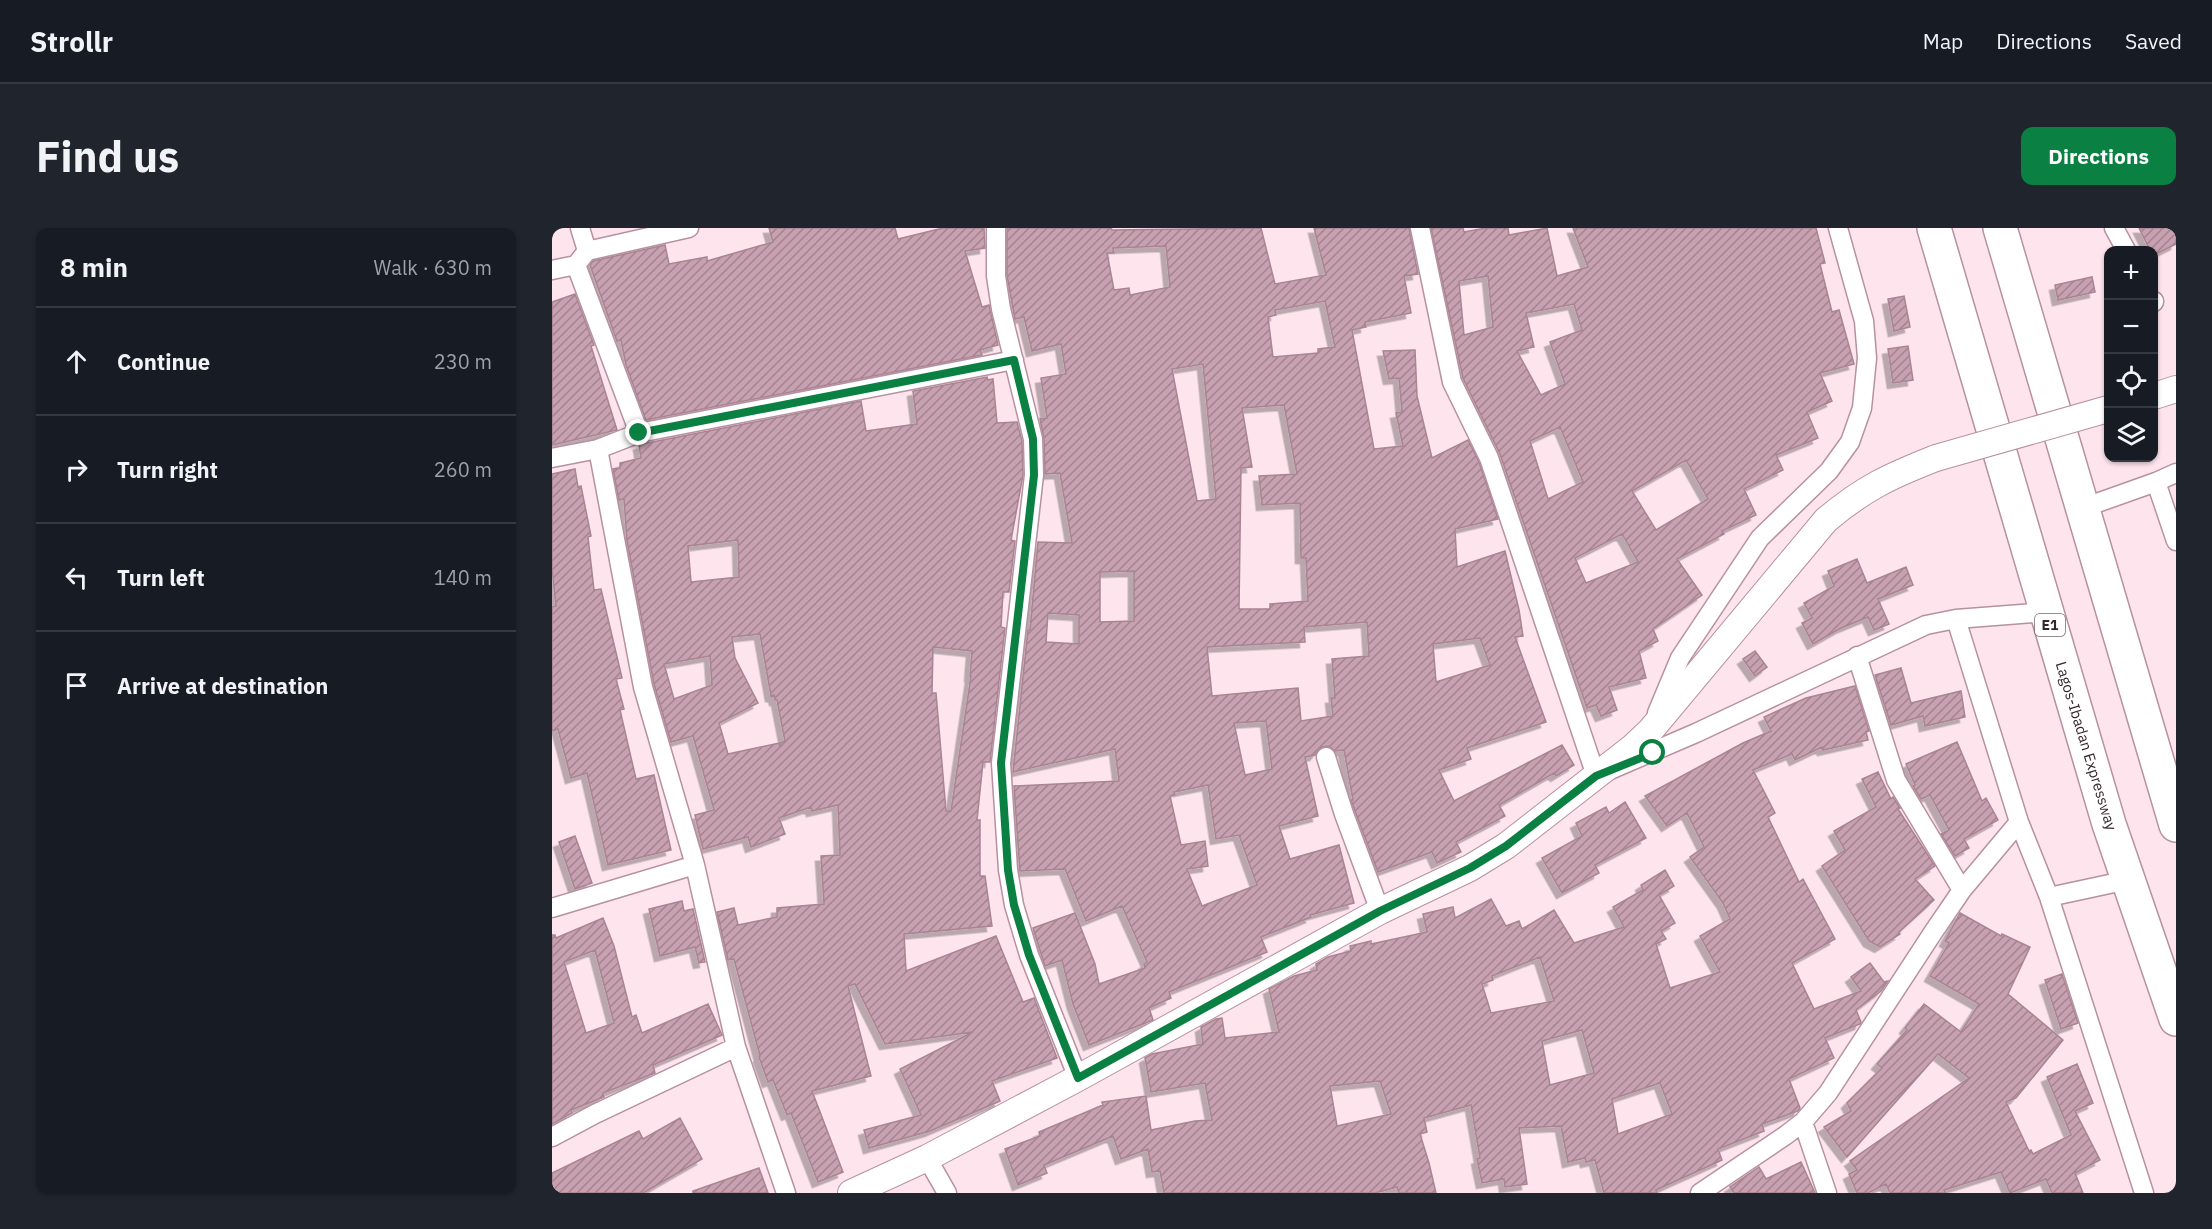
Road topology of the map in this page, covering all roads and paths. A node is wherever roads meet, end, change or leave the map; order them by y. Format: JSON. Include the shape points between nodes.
{"nodes":[{"id":1,"x":580,"y":228,"type":"edge"},
{"id":2,"x":689,"y":228,"type":"edge"},
{"id":3,"x":996,"y":228,"type":"edge"},
{"id":4,"x":1420,"y":228,"type":"edge"},
{"id":5,"x":1838,"y":228,"type":"edge"},
{"id":6,"x":1934,"y":228,"type":"edge"},
{"id":7,"x":2000,"y":228,"type":"edge"},
{"id":8,"x":2114,"y":228,"type":"edge"},
{"id":9,"x":2124,"y":246,"type":"edge"},
{"id":10,"x":582,"y":258,"type":"junction"},
{"id":11,"x":552,"y":270,"type":"edge"},
{"id":12,"x":1014,"y":360,"type":"junction"},
{"id":13,"x":2176,"y":389,"type":"edge"},
{"id":14,"x":2158,"y":395,"type":"edge"},
{"id":15,"x":2104,"y":410,"type":"edge"},
{"id":16,"x":639,"y":433,"type":"junction"},
{"id":17,"x":598,"y":448,"type":"junction"},
{"id":18,"x":552,"y":458,"type":"edge"},
{"id":19,"x":2176,"y":473,"type":"edge"},
{"id":20,"x":2156,"y":482,"type":"junction"},
{"id":21,"x":2083,"y":508,"type":"junction"},
{"id":22,"x":2176,"y":541,"type":"edge"},
{"id":23,"x":2046,"y":612,"type":"junction"},
{"id":24,"x":1956,"y":619,"type":"junction"},
{"id":25,"x":1857,"y":656,"type":"junction"},
{"id":26,"x":1650,"y":731,"type":"junction"},
{"id":27,"x":1326,"y":757,"type":"dead end"},
{"id":28,"x":1596,"y":776,"type":"junction"},
{"id":29,"x":2175,"y":821,"type":"edge"},
{"id":30,"x":2019,"y":822,"type":"junction"},
{"id":31,"x":695,"y":865,"type":"junction"},
{"id":32,"x":2128,"y":880,"type":"junction"},
{"id":33,"x":1962,"y":890,"type":"junction"},
{"id":34,"x":2049,"y":897,"type":"junction"},
{"id":35,"x":552,"y":909,"type":"edge"},
{"id":36,"x":1380,"y":911,"type":"junction"},
{"id":37,"x":2176,"y":1019,"type":"edge"},
{"id":38,"x":736,"y":1047,"type":"junction"},
{"id":39,"x":1078,"y":1078,"type":"junction"},
{"id":40,"x":1803,"y":1122,"type":"junction"},
{"id":41,"x":552,"y":1137,"type":"edge"},
{"id":42,"x":927,"y":1158,"type":"junction"},
{"id":43,"x":786,"y":1193,"type":"edge"},
{"id":44,"x":851,"y":1193,"type":"edge"},
{"id":45,"x":947,"y":1193,"type":"edge"},
{"id":46,"x":1700,"y":1193,"type":"edge"},
{"id":47,"x":1827,"y":1193,"type":"edge"},
{"id":48,"x":2144,"y":1193,"type":"edge"}],
"edges":[{"from":1,"to":10,"type":"street"},
{"from":2,"to":10,"type":"street"},
{"from":3,"to":12,"type":"street","via":[[996,276]]},
{"from":4,"to":28,"type":"street","via":[[1452,382],[1489,458]]},
{"from":5,"to":26,"type":"street","via":[[1864,321],[1867,358],[1862,408],[1850,442],[1829,471],[1760,538],[1747,556],[1680,658]]},
{"from":6,"to":23,"type":"highway","name":"Lagos-Ibadan Expressway","number":"E1"},
{"from":7,"to":21,"type":"highway"},
{"from":8,"to":9,"type":"street"},
{"from":10,"to":11,"type":"street"},
{"from":10,"to":16,"type":"street"},
{"from":12,"to":16,"type":"street"},
{"from":12,"to":39,"type":"street","via":[[1033,439],[1034,475],[1001,763],[1008,870],[1029,955]]},
{"from":13,"to":14,"type":"main road"},
{"from":15,"to":26,"type":"main road","bridge":true,"via":[[1936,458],[1886,478],[1853,497],[1826,520]]},
{"from":16,"to":17,"type":"street"},
{"from":17,"to":18,"type":"street"},
{"from":17,"to":31,"type":"street","via":[[643,687]]},
{"from":19,"to":20,"type":"street"},
{"from":20,"to":21,"type":"street"},
{"from":20,"to":22,"type":"street"},
{"from":21,"to":29,"type":"highway"},
{"from":23,"to":24,"type":"street"},
{"from":23,"to":32,"type":"highway","name":"Lagos-Ibadan Expressway","number":"E1"},
{"from":24,"to":25,"type":"street","via":[[1926,625]]},
{"from":24,"to":30,"type":"street"},
{"from":25,"to":28,"type":"street","via":[[1696,734]]},
{"from":25,"to":33,"type":"street","via":[[1896,780]]},
{"from":26,"to":28,"type":"main road"},
{"from":27,"to":36,"type":"street"},
{"from":28,"to":36,"type":"main road","via":[[1506,846],[1470,868]]},
{"from":30,"to":33,"type":"street"},
{"from":30,"to":34,"type":"street"},
{"from":31,"to":35,"type":"street"},
{"from":31,"to":38,"type":"street"},
{"from":32,"to":34,"type":"street"},
{"from":32,"to":37,"type":"highway","name":"Lagos-Ibadan Expressway","number":"E1"},
{"from":33,"to":40,"type":"street","via":[[1828,1093]]},
{"from":34,"to":48,"type":"street"},
{"from":36,"to":39,"type":"main road"},
{"from":38,"to":41,"type":"street"},
{"from":38,"to":43,"type":"street"},
{"from":39,"to":42,"type":"main road"},
{"from":40,"to":46,"type":"street"},
{"from":40,"to":47,"type":"street"},
{"from":42,"to":44,"type":"main road"},
{"from":42,"to":45,"type":"street"}]}
